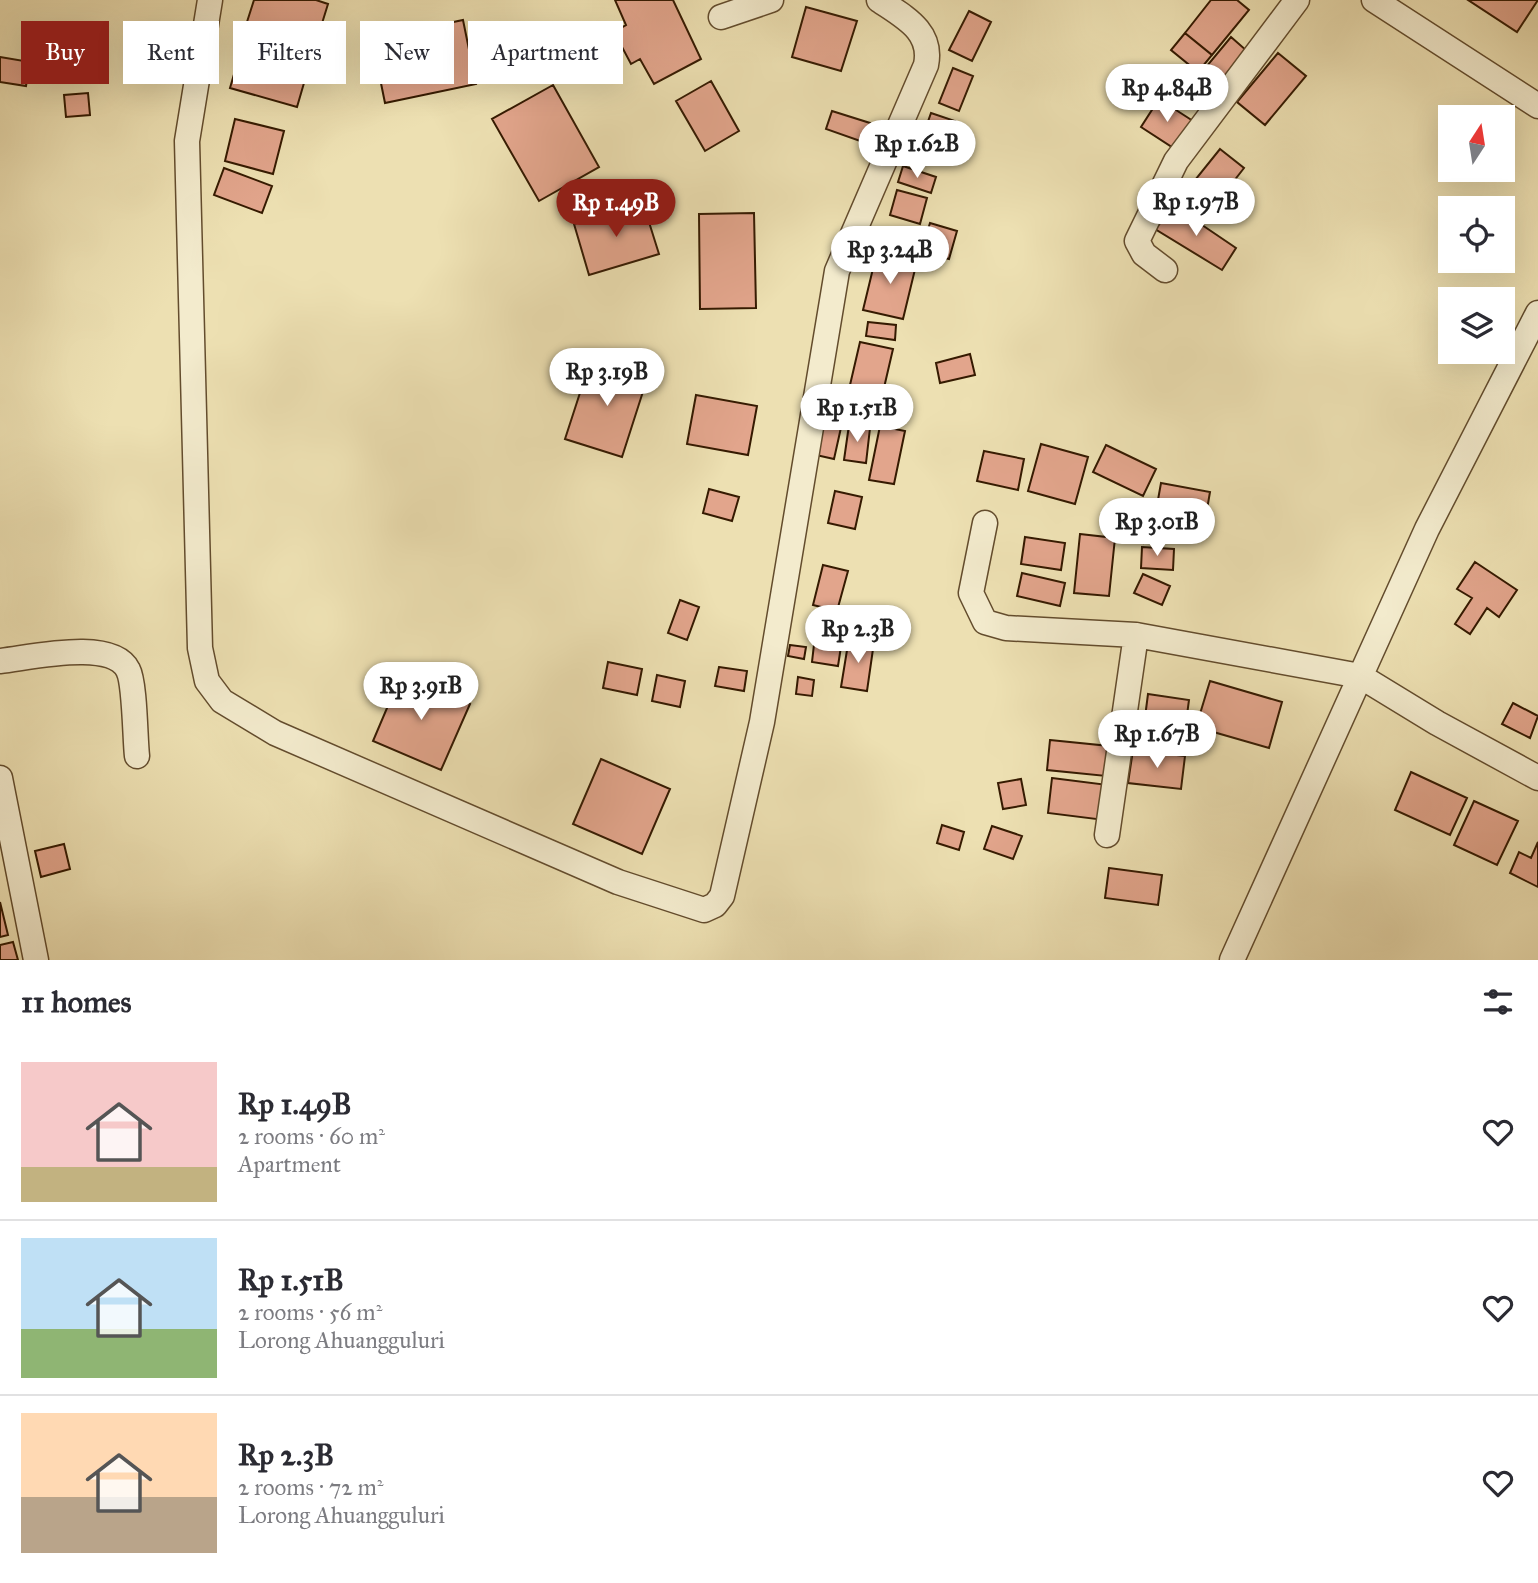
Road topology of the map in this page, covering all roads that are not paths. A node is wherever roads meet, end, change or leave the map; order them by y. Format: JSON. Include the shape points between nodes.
{"nodes":[{"id":1,"x":210,"y":0,"type":"edge"},
{"id":2,"x":771,"y":0,"type":"edge"},
{"id":3,"x":879,"y":0,"type":"edge"},
{"id":4,"x":1297,"y":0,"type":"edge"},
{"id":5,"x":1374,"y":0,"type":"edge"},
{"id":6,"x":721,"y":16,"type":"dead end"},
{"id":7,"x":1538,"y":106,"type":"edge"},
{"id":8,"x":1165,"y":270,"type":"dead end"},
{"id":9,"x":1538,"y":313,"type":"edge"},
{"id":10,"x":985,"y":523,"type":"dead end"},
{"id":11,"x":1136,"y":635,"type":"junction"},
{"id":12,"x":0,"y":661,"type":"edge"},
{"id":13,"x":1360,"y":676,"type":"junction"},
{"id":14,"x":137,"y":757,"type":"dead end"},
{"id":15,"x":0,"y":778,"type":"edge"},
{"id":16,"x":1538,"y":778,"type":"edge"},
{"id":17,"x":1107,"y":835,"type":"dead end"},
{"id":18,"x":36,"y":960,"type":"edge"},
{"id":19,"x":1232,"y":960,"type":"edge"}],
"edges":[{"from":1,"to":3,"type":"street","via":[[187,141],[200,648],[207,681],[222,701],[275,733],[618,882],[704,910],[722,896],[762,722],[837,271],[926,65],[925,39],[913,23]]},
{"from":2,"to":6,"type":"street"},
{"from":4,"to":8,"type":"street","via":[[1176,161],[1137,242],[1144,254]]},
{"from":5,"to":7,"type":"street"},
{"from":9,"to":13,"type":"street","via":[[1427,529]]},
{"from":10,"to":11,"type":"street","via":[[971,593],[985,622],[1006,628]]},
{"from":11,"to":13,"type":"street"},
{"from":11,"to":17,"type":"street"},
{"from":12,"to":14,"type":"street","via":[[92,651],[115,656],[129,671]]},
{"from":13,"to":16,"type":"street"},
{"from":13,"to":19,"type":"street"},
{"from":15,"to":18,"type":"street"}]}
